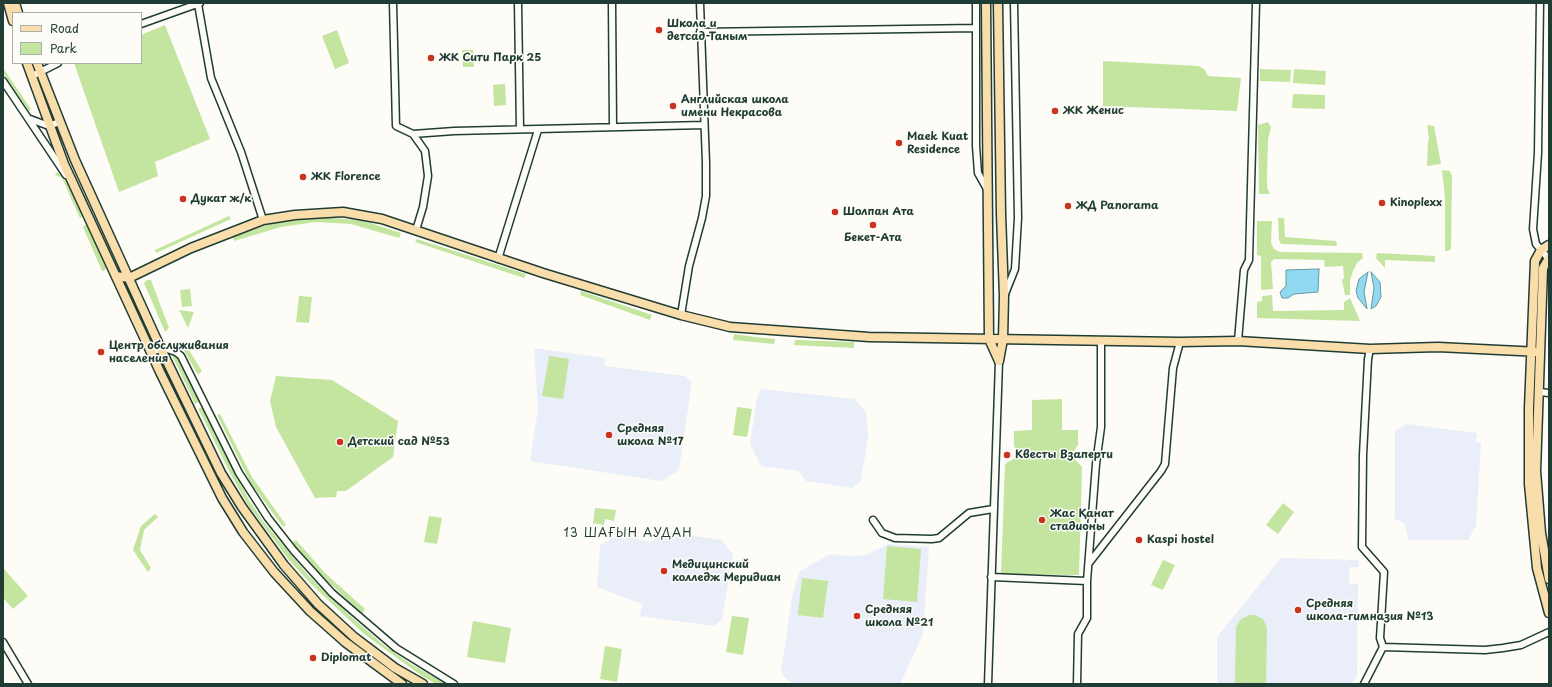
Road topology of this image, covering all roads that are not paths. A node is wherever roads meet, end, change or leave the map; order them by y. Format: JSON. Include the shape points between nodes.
{"nodes":[{"id":1,"x":8,"y":3,"type":"edge"},
{"id":2,"x":393,"y":3,"type":"edge"},
{"id":3,"x":518,"y":3,"type":"edge"},
{"id":4,"x":612,"y":3,"type":"edge"},
{"id":5,"x":700,"y":3,"type":"edge"},
{"id":6,"x":976,"y":3,"type":"edge"},
{"id":7,"x":986,"y":3,"type":"edge"},
{"id":8,"x":998,"y":3,"type":"edge"},
{"id":9,"x":1014,"y":3,"type":"edge"},
{"id":10,"x":1256,"y":3,"type":"edge"},
{"id":11,"x":1540,"y":3,"type":"edge"},
{"id":12,"x":199,"y":4,"type":"edge"},
{"id":13,"x":12,"y":17,"type":"edge"},
{"id":14,"x":142,"y":24,"type":"edge"},
{"id":15,"x":976,"y":28,"type":"junction"},
{"id":16,"x":700,"y":32,"type":"junction"},
{"id":17,"x":27,"y":64,"type":"edge"},
{"id":18,"x":37,"y":64,"type":"edge"},
{"id":19,"x":56,"y":64,"type":"edge"},
{"id":20,"x":40,"y":72,"type":"junction"},
{"id":21,"x":32,"y":75,"type":"junction"},
{"id":22,"x":3,"y":82,"type":"edge"},
{"id":23,"x":29,"y":118,"type":"junction"},
{"id":24,"x":59,"y":122,"type":"junction"},
{"id":25,"x":704,"y":125,"type":"junction"},
{"id":26,"x":49,"y":126,"type":"junction"},
{"id":27,"x":612,"y":127,"type":"junction"},
{"id":28,"x":520,"y":129,"type":"junction"},
{"id":29,"x":538,"y":130,"type":"junction"},
{"id":30,"x":413,"y":134,"type":"junction"},
{"id":31,"x":988,"y":190,"type":"junction"},
{"id":32,"x":79,"y":196,"type":"junction"},
{"id":33,"x":263,"y":220,"type":"junction"},
{"id":34,"x":416,"y":230,"type":"junction"},
{"id":35,"x":1549,"y":245,"type":"edge"},
{"id":36,"x":1541,"y":250,"type":"junction"},
{"id":37,"x":1548,"y":258,"type":"edge"},
{"id":38,"x":498,"y":259,"type":"junction"},
{"id":39,"x":116,"y":276,"type":"junction"},
{"id":40,"x":129,"y":278,"type":"junction"},
{"id":41,"x":1004,"y":296,"type":"junction"},
{"id":42,"x":681,"y":314,"type":"junction"},
{"id":43,"x":989,"y":338,"type":"junction"},
{"id":44,"x":1003,"y":339,"type":"junction"},
{"id":45,"x":1101,"y":341,"type":"junction"},
{"id":46,"x":1238,"y":341,"type":"junction"},
{"id":47,"x":1180,"y":342,"type":"junction"},
{"id":48,"x":161,"y":349,"type":"junction"},
{"id":49,"x":1370,"y":349,"type":"junction"},
{"id":50,"x":150,"y":351,"type":"junction"},
{"id":51,"x":1536,"y":352,"type":"junction"},
{"id":52,"x":998,"y":361,"type":"junction"},
{"id":53,"x":1539,"y":392,"type":"junction"},
{"id":54,"x":1549,"y":392,"type":"edge"},
{"id":55,"x":993,"y":509,"type":"junction"},
{"id":56,"x":873,"y":520,"type":"dead end"},
{"id":57,"x":1089,"y":563,"type":"junction"},
{"id":58,"x":991,"y":577,"type":"junction"},
{"id":59,"x":1549,"y":579,"type":"edge"},
{"id":60,"x":1087,"y":581,"type":"junction"},
{"id":61,"x":1549,"y":613,"type":"edge"},
{"id":62,"x":1549,"y":632,"type":"edge"},
{"id":63,"x":3,"y":642,"type":"edge"},
{"id":64,"x":1383,"y":647,"type":"junction"},
{"id":65,"x":28,"y":684,"type":"edge"},
{"id":66,"x":402,"y":684,"type":"edge"},
{"id":67,"x":423,"y":684,"type":"edge"},
{"id":68,"x":454,"y":684,"type":"edge"},
{"id":69,"x":988,"y":684,"type":"edge"},
{"id":70,"x":1077,"y":684,"type":"edge"},
{"id":71,"x":1364,"y":684,"type":"edge"}],
"edges":[{"from":1,"to":13,"type":"main road"},
{"from":2,"to":30,"type":"street","via":[[396,126]]},
{"from":3,"to":28,"type":"street"},
{"from":4,"to":27,"type":"street"},
{"from":5,"to":16,"type":"street"},
{"from":6,"to":15,"type":"street"},
{"from":7,"to":31,"type":"main road"},
{"from":8,"to":41,"type":"main road"},
{"from":9,"to":41,"type":"street","via":[[1018,218],[1015,269]]},
{"from":10,"to":46,"type":"street","via":[[1249,260],[1244,270]]},
{"from":11,"to":36,"type":"street","via":[[1538,153],[1533,229],[1536,244]]},
{"from":12,"to":14,"type":"street"},
{"from":12,"to":33,"type":"street","via":[[212,78],[241,152]]},
{"from":15,"to":16,"type":"street"},
{"from":15,"to":31,"type":"street","via":[[976,146],[978,173]]},
{"from":16,"to":25,"type":"street"},
{"from":17,"to":21,"type":"main road"},
{"from":18,"to":20,"type":"main road"},
{"from":19,"to":20,"type":"street"},
{"from":20,"to":21,"type":"street"},
{"from":20,"to":24,"type":"main road"},
{"from":21,"to":26,"type":"main road"},
{"from":22,"to":23,"type":"street"},
{"from":23,"to":26,"type":"street"},
{"from":23,"to":32,"type":"street"},
{"from":24,"to":26,"type":"street"},
{"from":24,"to":40,"type":"main road"},
{"from":25,"to":27,"type":"street"},
{"from":25,"to":42,"type":"street","via":[[706,196],[689,266]]},
{"from":26,"to":32,"type":"main road"},
{"from":27,"to":29,"type":"street"},
{"from":28,"to":29,"type":"street"},
{"from":28,"to":30,"type":"street"},
{"from":29,"to":38,"type":"street"},
{"from":30,"to":34,"type":"street","via":[[425,151],[428,176]]},
{"from":31,"to":43,"type":"main road"},
{"from":32,"to":39,"type":"main road"},
{"from":33,"to":34,"type":"main road","via":[[343,212],[382,219]]},
{"from":33,"to":40,"type":"main road","via":[[191,248]]},
{"from":34,"to":38,"type":"main road"},
{"from":35,"to":36,"type":"main road"},
{"from":36,"to":37,"type":"street"},
{"from":36,"to":51,"type":"main road","via":[[1535,261]]},
{"from":37,"to":51,"type":"main road","via":[[1542,268]]},
{"from":38,"to":42,"type":"main road"},
{"from":39,"to":40,"type":"main road"},
{"from":39,"to":50,"type":"main road"},
{"from":40,"to":48,"type":"main road"},
{"from":41,"to":44,"type":"main road"},
{"from":42,"to":43,"type":"main road","via":[[730,327],[802,334],[869,338]]},
{"from":43,"to":44,"type":"main road"},
{"from":43,"to":52,"type":"main road"},
{"from":44,"to":45,"type":"main road"},
{"from":44,"to":52,"type":"main road"},
{"from":45,"to":47,"type":"main road"},
{"from":45,"to":57,"type":"street","via":[[1101,426]]},
{"from":46,"to":47,"type":"main road"},
{"from":46,"to":49,"type":"main road"},
{"from":47,"to":57,"type":"street","via":[[1173,368],[1165,464]]},
{"from":48,"to":50,"type":"street"},
{"from":48,"to":67,"type":"main road","via":[[221,473],[266,543],[318,604],[354,637],[395,668]]},
{"from":48,"to":68,"type":"street","via":[[172,350],[181,356],[239,472],[268,518],[294,551],[332,593],[364,622],[396,648]]},
{"from":49,"to":51,"type":"main road","via":[[1438,347]]},
{"from":49,"to":64,"type":"street","via":[[1364,447],[1362,547],[1384,572],[1380,638]]},
{"from":50,"to":66,"type":"main road","via":[[211,478],[244,532],[274,572],[310,611],[345,642]]},
{"from":51,"to":53,"type":"main road"},
{"from":51,"to":61,"type":"main road","via":[[1529,484],[1534,547],[1541,587]]},
{"from":52,"to":55,"type":"street"},
{"from":53,"to":54,"type":"street"},
{"from":53,"to":59,"type":"main road","via":[[1536,485]]},
{"from":55,"to":56,"type":"street","via":[[969,513],[939,538],[932,539],[895,538],[882,533]]},
{"from":55,"to":58,"type":"street"},
{"from":57,"to":60,"type":"street"},
{"from":58,"to":60,"type":"street"},
{"from":58,"to":69,"type":"street"},
{"from":60,"to":70,"type":"street","via":[[1087,618],[1078,634]]},
{"from":62,"to":64,"type":"street","via":[[1521,645],[1497,648]]},
{"from":63,"to":65,"type":"street"},
{"from":64,"to":71,"type":"street"}]}
